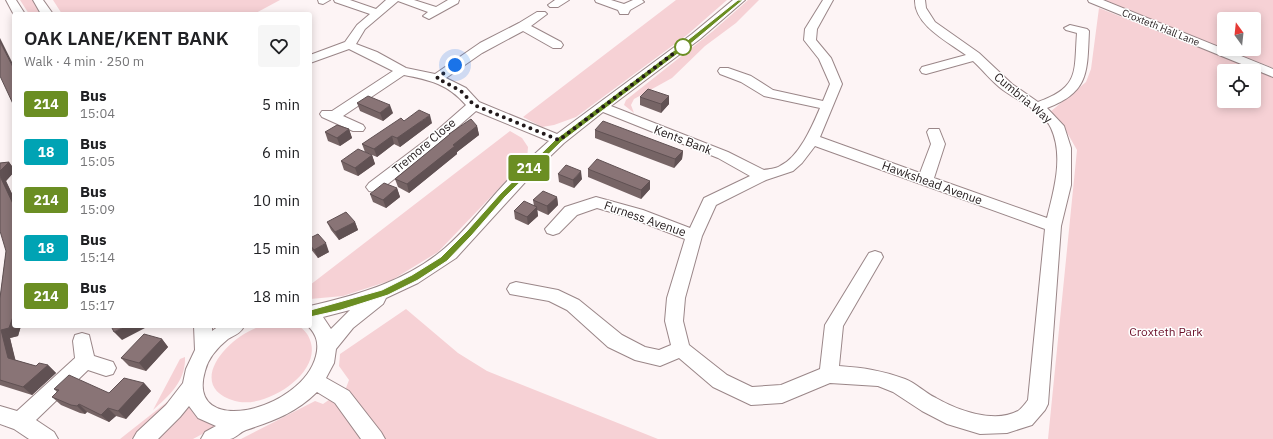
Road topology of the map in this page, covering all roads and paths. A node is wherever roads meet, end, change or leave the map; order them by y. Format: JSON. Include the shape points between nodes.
{"nodes":[{"id":1,"x":11,"y":0,"type":"edge"},
{"id":2,"x":38,"y":0,"type":"edge"},
{"id":3,"x":339,"y":0,"type":"edge"},
{"id":4,"x":394,"y":0,"type":"edge"},
{"id":5,"x":403,"y":0,"type":"edge"},
{"id":6,"x":600,"y":0,"type":"edge"},
{"id":7,"x":740,"y":0,"type":"edge"},
{"id":8,"x":828,"y":0,"type":"edge"},
{"id":9,"x":920,"y":0,"type":"edge"},
{"id":10,"x":1093,"y":0,"type":"edge"},
{"id":11,"x":454,"y":1,"type":"dead end"},
{"id":12,"x":638,"y":2,"type":"dead end"},
{"id":13,"x":18,"y":12,"type":"edge"},
{"id":14,"x":46,"y":12,"type":"edge"},
{"id":15,"x":437,"y":12,"type":"junction"},
{"id":16,"x":378,"y":13,"type":"junction"},
{"id":17,"x":541,"y":14,"type":"dead end"},
{"id":18,"x":426,"y":18,"type":"dead end"},
{"id":19,"x":524,"y":27,"type":"junction"},
{"id":20,"x":1070,"y":28,"type":"dead end"},
{"id":21,"x":349,"y":45,"type":"junction"},
{"id":22,"x":558,"y":46,"type":"dead end"},
{"id":23,"x":975,"y":56,"type":"junction"},
{"id":24,"x":312,"y":58,"type":"edge"},
{"id":25,"x":926,"y":70,"type":"dead end"},
{"id":26,"x":402,"y":71,"type":"junction"},
{"id":27,"x":724,"y":71,"type":"dead end"},
{"id":28,"x":1273,"y":73,"type":"edge"},
{"id":29,"x":437,"y":78,"type":"junction"},
{"id":30,"x":474,"y":105,"type":"junction"},
{"id":31,"x":828,"y":106,"type":"junction"},
{"id":32,"x":602,"y":107,"type":"junction"},
{"id":33,"x":1037,"y":107,"type":"junction"},
{"id":34,"x":358,"y":128,"type":"dead end"},
{"id":35,"x":934,"y":132,"type":"dead end"},
{"id":36,"x":559,"y":140,"type":"junction"},
{"id":37,"x":811,"y":140,"type":"junction"},
{"id":38,"x":763,"y":176,"type":"junction"},
{"id":39,"x":925,"y":181,"type":"junction"},
{"id":40,"x":374,"y":187,"type":"dead end"},
{"id":41,"x":1053,"y":226,"type":"junction"},
{"id":42,"x":553,"y":229,"type":"dead end"},
{"id":43,"x":694,"y":236,"type":"junction"},
{"id":44,"x":875,"y":257,"type":"dead end"},
{"id":45,"x":516,"y":289,"type":"dead end"},
{"id":46,"x":385,"y":293,"type":"junction"},
{"id":47,"x":312,"y":313,"type":"edge"},
{"id":48,"x":312,"y":319,"type":"edge"},
{"id":49,"x":203,"y":328,"type":"edge"},
{"id":50,"x":232,"y":328,"type":"edge"},
{"id":51,"x":82,"y":340,"type":"dead end"},
{"id":52,"x":328,"y":345,"type":"junction"},
{"id":53,"x":681,"y":349,"type":"junction"},
{"id":54,"x":204,"y":350,"type":"junction"},
{"id":55,"x":85,"y":361,"type":"junction"},
{"id":56,"x":106,"y":368,"type":"dead end"},
{"id":57,"x":829,"y":374,"type":"junction"},
{"id":58,"x":313,"y":382,"type":"junction"},
{"id":59,"x":192,"y":386,"type":"junction"},
{"id":60,"x":0,"y":415,"type":"edge"},
{"id":61,"x":20,"y":421,"type":"junction"},
{"id":62,"x":242,"y":421,"type":"junction"},
{"id":63,"x":47,"y":439,"type":"edge"},
{"id":64,"x":144,"y":439,"type":"edge"},
{"id":65,"x":212,"y":439,"type":"edge"},
{"id":66,"x":374,"y":439,"type":"edge"}],
"edges":[{"from":1,"to":13,"type":"street"},
{"from":2,"to":14,"type":"street"},
{"from":3,"to":16,"type":"street"},
{"from":4,"to":16,"type":"street"},
{"from":5,"to":15,"type":"street"},
{"from":6,"to":12,"type":"street","via":[[624,10]]},
{"from":7,"to":32,"type":"street"},
{"from":8,"to":31,"type":"street","via":[[811,29],[810,40],[825,58],[836,84]]},
{"from":9,"to":23,"type":"street","name":"Cumbria Way","via":[[920,8],[931,24]]},
{"from":10,"to":28,"type":"street","name":"Croxteth Hall Lane"},
{"from":11,"to":15,"type":"street"},
{"from":15,"to":18,"type":"street"},
{"from":16,"to":21,"type":"street","via":[[361,27]]},
{"from":17,"to":19,"type":"street"},
{"from":19,"to":22,"type":"street"},
{"from":19,"to":29,"type":"street","via":[[475,52]]},
{"from":20,"to":33,"type":"street","via":[[1083,31],[1080,75],[1072,87],[1056,100]]},
{"from":21,"to":24,"type":"street"},
{"from":21,"to":26,"type":"street"},
{"from":23,"to":25,"type":"street"},
{"from":23,"to":33,"type":"street","name":"Cumbria Way","via":[[1007,87]]},
{"from":26,"to":29,"type":"street"},
{"from":26,"to":34,"type":"street","via":[[329,114]]},
{"from":27,"to":31,"type":"street","via":[[757,84],[769,92]]},
{"from":29,"to":30,"type":"street","via":[[461,91]]},
{"from":30,"to":36,"type":"street"},
{"from":30,"to":40,"type":"street","name":"Tremore Close","via":[[431,143]]},
{"from":31,"to":37,"type":"street"},
{"from":32,"to":36,"type":"street"},
{"from":32,"to":38,"type":"street","name":"Kents Bank","via":[[723,155]]},
{"from":33,"to":41,"type":"street","name":"Cumbria Way","via":[[1057,126],[1064,148],[1063,185]]},
{"from":35,"to":39,"type":"street","via":[[938,144]]},
{"from":36,"to":46,"type":"street","via":[[502,196],[444,259]]},
{"from":37,"to":38,"type":"street","via":[[787,169]]},
{"from":37,"to":39,"type":"street","name":"Hawkshead Avenue"},
{"from":38,"to":43,"type":"street","via":[[710,202]]},
{"from":39,"to":41,"type":"street","name":"Hawkshead Avenue"},
{"from":41,"to":57,"type":"street","name":"Cumbria Way","via":[[1038,404],[1025,418],[1007,424],[980,425],[954,417],[929,405],[900,386],[878,378]]},
{"from":42,"to":43,"type":"street","name":"Furness Avenue","via":[[572,211],[596,202],[637,214]]},
{"from":43,"to":53,"type":"street","via":[[676,298],[674,321]]},
{"from":44,"to":57,"type":"street","via":[[834,325]]},
{"from":45,"to":53,"type":"street","via":[[552,295],[573,305],[615,341],[642,354],[660,358]]},
{"from":46,"to":47,"type":"street"},
{"from":46,"to":52,"type":"street","via":[[347,323]]},
{"from":48,"to":52,"type":"street","via":[[325,332]]},
{"from":49,"to":54,"type":"street"},
{"from":50,"to":54,"type":"street"},
{"from":51,"to":55,"type":"street"},
{"from":52,"to":58,"type":"street","via":[[325,363]]},
{"from":53,"to":57,"type":"street","via":[[720,381],[751,396],[782,394]]},
{"from":54,"to":59,"type":"street","via":[[196,367]]},
{"from":55,"to":56,"type":"street"},
{"from":55,"to":61,"type":"street"},
{"from":58,"to":62,"type":"street","via":[[291,402],[269,414]]},
{"from":58,"to":66,"type":"street","via":[[342,397]]},
{"from":59,"to":62,"type":"street","via":[[195,400],[207,413],[226,420]]},
{"from":59,"to":64,"type":"street","via":[[173,411]]},
{"from":60,"to":61,"type":"street"},
{"from":61,"to":63,"type":"street"},
{"from":62,"to":65,"type":"street"}]}
